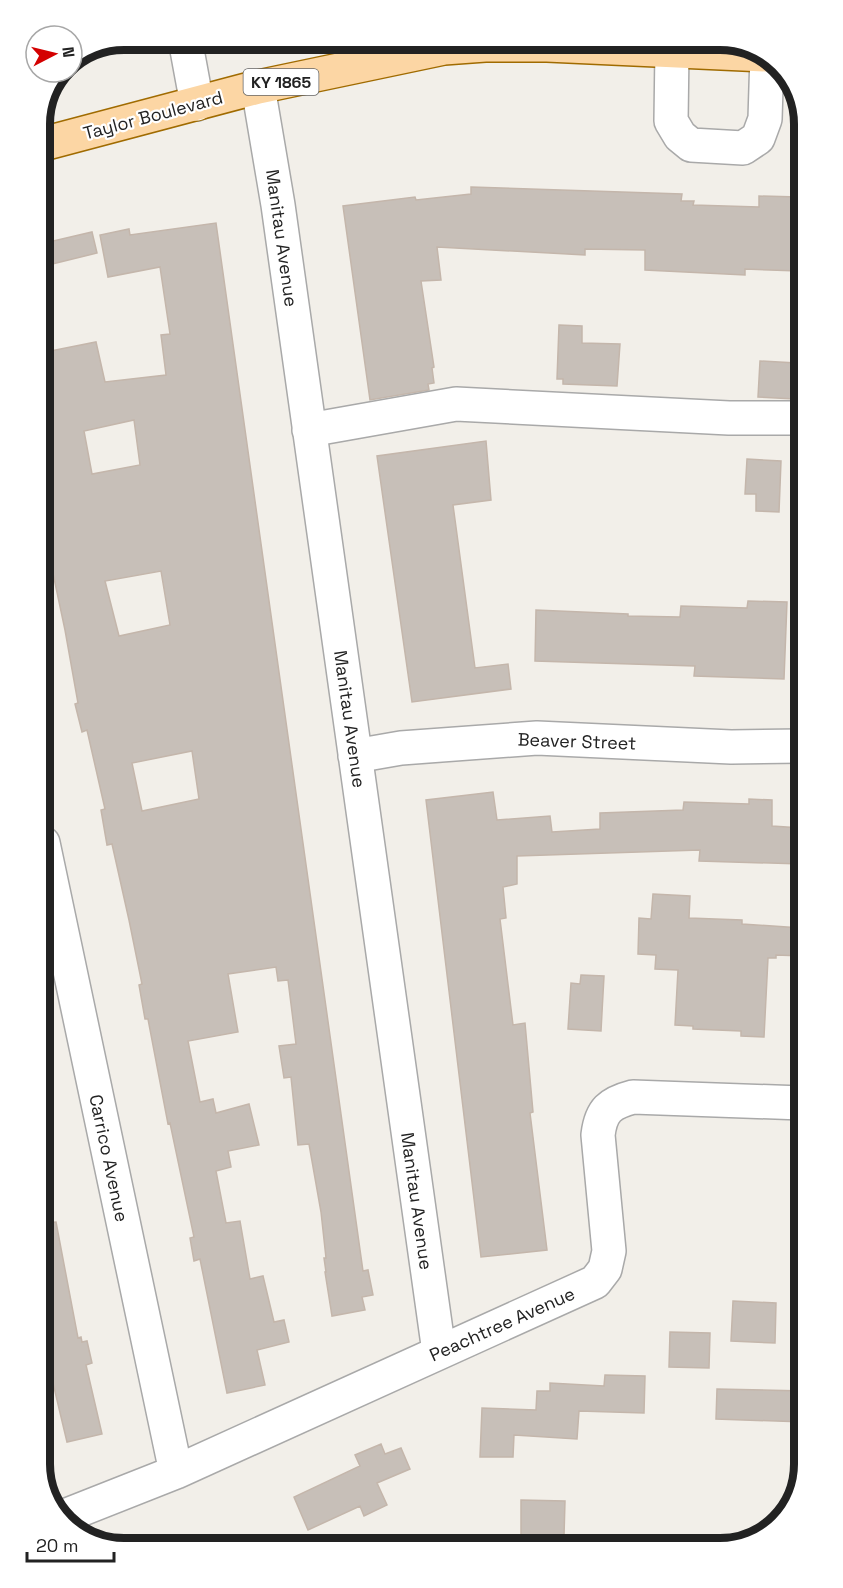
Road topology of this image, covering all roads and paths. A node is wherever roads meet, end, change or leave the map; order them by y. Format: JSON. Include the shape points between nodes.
{"nodes":[{"id":1,"x":187,"y":49,"type":"edge"},
{"id":2,"x":435,"y":50,"type":"edge"},
{"id":3,"x":672,"y":50,"type":"joint"},
{"id":4,"x":745,"y":54,"type":"edge"},
{"id":5,"x":766,"y":66,"type":"edge"},
{"id":6,"x":258,"y":87,"type":"junction"},
{"id":7,"x":197,"y":104,"type":"junction"},
{"id":8,"x":50,"y":142,"type":"edge"},
{"id":9,"x":794,"y":418,"type":"edge"},
{"id":10,"x":309,"y":430,"type":"junction"},
{"id":11,"x":794,"y":746,"type":"edge"},
{"id":12,"x":355,"y":756,"type":"junction"},
{"id":13,"x":49,"y":873,"type":"edge"},
{"id":14,"x":794,"y":1103,"type":"edge"},
{"id":15,"x":439,"y":1352,"type":"junction"},
{"id":16,"x":176,"y":1472,"type":"junction"},
{"id":17,"x":69,"y":1514,"type":"edge"}],
"edges":[{"from":1,"to":7,"type":"street"},
{"from":2,"to":6,"type":"main road","name":"Taylor Boulevard","number":"KY 1865"},
{"from":3,"to":4,"type":"main road","name":"Taylor Boulevard","number":"KY 1865"},
{"from":3,"to":5,"type":"street","via":[[671,121],[691,145],[743,148],[758,138],[765,119]]},
{"from":6,"to":7,"type":"main road","name":"Taylor Boulevard","number":"KY 1865"},
{"from":6,"to":10,"type":"street","name":"Manitau Avenue"},
{"from":7,"to":8,"type":"main road","name":"Taylor Boulevard","number":"KY 1865"},
{"from":9,"to":10,"type":"street","via":[[456,404]]},
{"from":10,"to":12,"type":"street","name":"Manitau Avenue"},
{"from":11,"to":12,"type":"street","name":"Beaver Street","via":[[537,738],[401,748]]},
{"from":12,"to":15,"type":"street","name":"Manitau Avenue"},
{"from":13,"to":16,"type":"street","name":"Carrico Avenue"},
{"from":14,"to":15,"type":"street","name":"Peachtree Avenue","via":[[633,1097],[617,1101],[603,1115],[598,1135],[609,1251],[605,1269],[595,1282]]},
{"from":15,"to":16,"type":"street","name":"Peachtree Avenue"},
{"from":16,"to":17,"type":"street","name":"Peachtree Avenue"}]}
